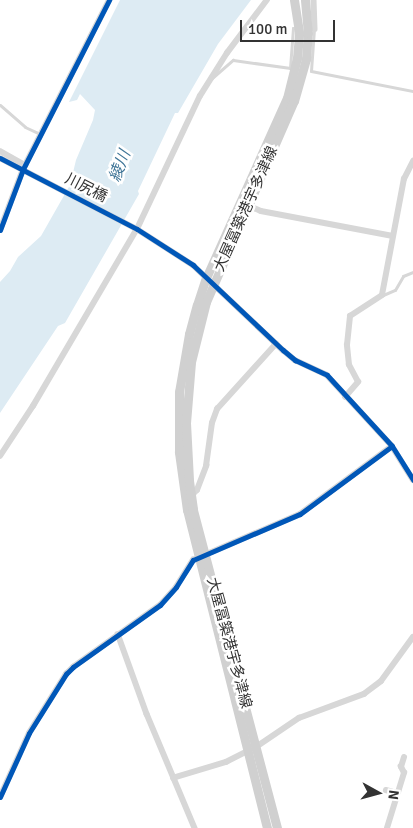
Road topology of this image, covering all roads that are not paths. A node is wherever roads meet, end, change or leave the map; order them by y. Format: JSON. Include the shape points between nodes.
{"nodes":[{"id":1,"x":108,"y":0,"type":"edge"},
{"id":2,"x":267,"y":0,"type":"edge"},
{"id":3,"x":294,"y":0,"type":"edge"},
{"id":4,"x":305,"y":0,"type":"edge"},
{"id":5,"x":314,"y":0,"type":"edge"},
{"id":6,"x":307,"y":32,"type":"junction"},
{"id":7,"x":211,"y":79,"type":"junction"},
{"id":8,"x":413,"y":91,"type":"edge"},
{"id":9,"x":0,"y":106,"type":"edge"},
{"id":10,"x":41,"y":135,"type":"junction"},
{"id":11,"x":0,"y":151,"type":"edge"},
{"id":12,"x":0,"y":158,"type":"edge"},
{"id":13,"x":413,"y":161,"type":"edge"},
{"id":14,"x":25,"y":169,"type":"junction"},
{"id":15,"x":247,"y":205,"type":"junction"},
{"id":16,"x":135,"y":227,"type":"junction"},
{"id":17,"x":0,"y":230,"type":"edge"},
{"id":18,"x":393,"y":236,"type":"junction"},
{"id":19,"x":413,"y":272,"type":"edge"},
{"id":20,"x":209,"y":281,"type":"junction"},
{"id":21,"x":382,"y":295,"type":"junction"},
{"id":22,"x":276,"y":344,"type":"junction"},
{"id":23,"x":345,"y":396,"type":"junction"},
{"id":24,"x":392,"y":446,"type":"junction"},
{"id":25,"x":0,"y":456,"type":"edge"},
{"id":26,"x":413,"y":480,"type":"edge"},
{"id":27,"x":191,"y":496,"type":"junction"},
{"id":28,"x":203,"y":556,"type":"junction"},
{"id":29,"x":118,"y":634,"type":"junction"},
{"id":30,"x":413,"y":637,"type":"edge"},
{"id":31,"x":252,"y":749,"type":"junction"},
{"id":32,"x":404,"y":757,"type":"dead end"},
{"id":33,"x":173,"y":778,"type":"junction"},
{"id":34,"x":386,"y":790,"type":"dead end"},
{"id":35,"x":397,"y":793,"type":"junction"},
{"id":36,"x":0,"y":797,"type":"edge"},
{"id":37,"x":195,"y":828,"type":"edge"},
{"id":38,"x":267,"y":828,"type":"edge"},
{"id":39,"x":277,"y":828,"type":"edge"},
{"id":40,"x":387,"y":828,"type":"edge"}],
"edges":[{"from":1,"to":10,"type":"street"},
{"from":2,"to":7,"type":"street"},
{"from":3,"to":6,"type":"main road","name":"大屋冨築港宇多津線","bridge":true},
{"from":4,"to":6,"type":"main road","name":"大屋冨築港宇多津線","bridge":true},
{"from":5,"to":6,"type":"street"},
{"from":6,"to":7,"type":"lane","via":[[293,28],[290,68],[233,60]]},
{"from":6,"to":8,"type":"lane","via":[[311,71]]},
{"from":6,"to":15,"type":"main road","name":"大屋冨築港宇多津線","via":[[306,59],[294,101]]},
{"from":6,"to":20,"type":"main road","name":"大屋冨築港宇多津線","via":[[287,98]]},
{"from":7,"to":16,"type":"street"},
{"from":9,"to":10,"type":"lane","via":[[25,127]]},
{"from":10,"to":14,"type":"street"},
{"from":11,"to":14,"type":"street"},
{"from":12,"to":14,"type":"street"},
{"from":13,"to":18,"type":"street","via":[[405,172]]},
{"from":14,"to":16,"type":"street","name":"川尻橋"},
{"from":14,"to":17,"type":"street"},
{"from":15,"to":18,"type":"street","via":[[262,212]]},
{"from":15,"to":20,"type":"main road","name":"大屋冨築港宇多津線"},
{"from":16,"to":20,"type":"street","name":"川尻橋","via":[[176,252]]},
{"from":16,"to":25,"type":"street","via":[[33,406]]},
{"from":18,"to":21,"type":"street"},
{"from":19,"to":21,"type":"lane","via":[[404,276],[395,290]]},
{"from":20,"to":22,"type":"street","name":"川尻橋"},
{"from":20,"to":27,"type":"main road","name":"大屋冨築港宇多津線","via":[[187,393]]},
{"from":20,"to":28,"type":"main road","name":"大屋冨築港宇多津線","via":[[193,318],[183,363],[178,422],[187,510]]},
{"from":21,"to":23,"type":"street","via":[[350,316],[349,365],[358,382]]},
{"from":22,"to":23,"type":"street","name":"川尻橋","via":[[295,360],[324,373]]},
{"from":22,"to":27,"type":"street","via":[[218,409],[212,423],[206,466],[197,490]]},
{"from":23,"to":24,"type":"street","name":"川尻橋","via":[[372,421]]},
{"from":24,"to":26,"type":"street","name":"川尻橋"},
{"from":24,"to":28,"type":"street","via":[[300,514]]},
{"from":27,"to":28,"type":"main road","name":"大屋冨築港宇多津線"},
{"from":28,"to":29,"type":"street","via":[[192,562],[160,605]]},
{"from":28,"to":31,"type":"main road","name":"大屋冨築港宇多津線"},
{"from":29,"to":33,"type":"street"},
{"from":29,"to":36,"type":"street","via":[[66,674],[29,733]]},
{"from":30,"to":31,"type":"street","via":[[374,688],[300,718]]},
{"from":31,"to":33,"type":"street","via":[[226,762]]},
{"from":31,"to":38,"type":"main road","name":"大屋冨築港宇多津線"},
{"from":31,"to":39,"type":"main road","name":"大屋冨築港宇多津線"},
{"from":32,"to":35,"type":"street","via":[[401,767],[404,773]]},
{"from":33,"to":37,"type":"street"},
{"from":34,"to":35,"type":"street"},
{"from":35,"to":40,"type":"street"}]}
